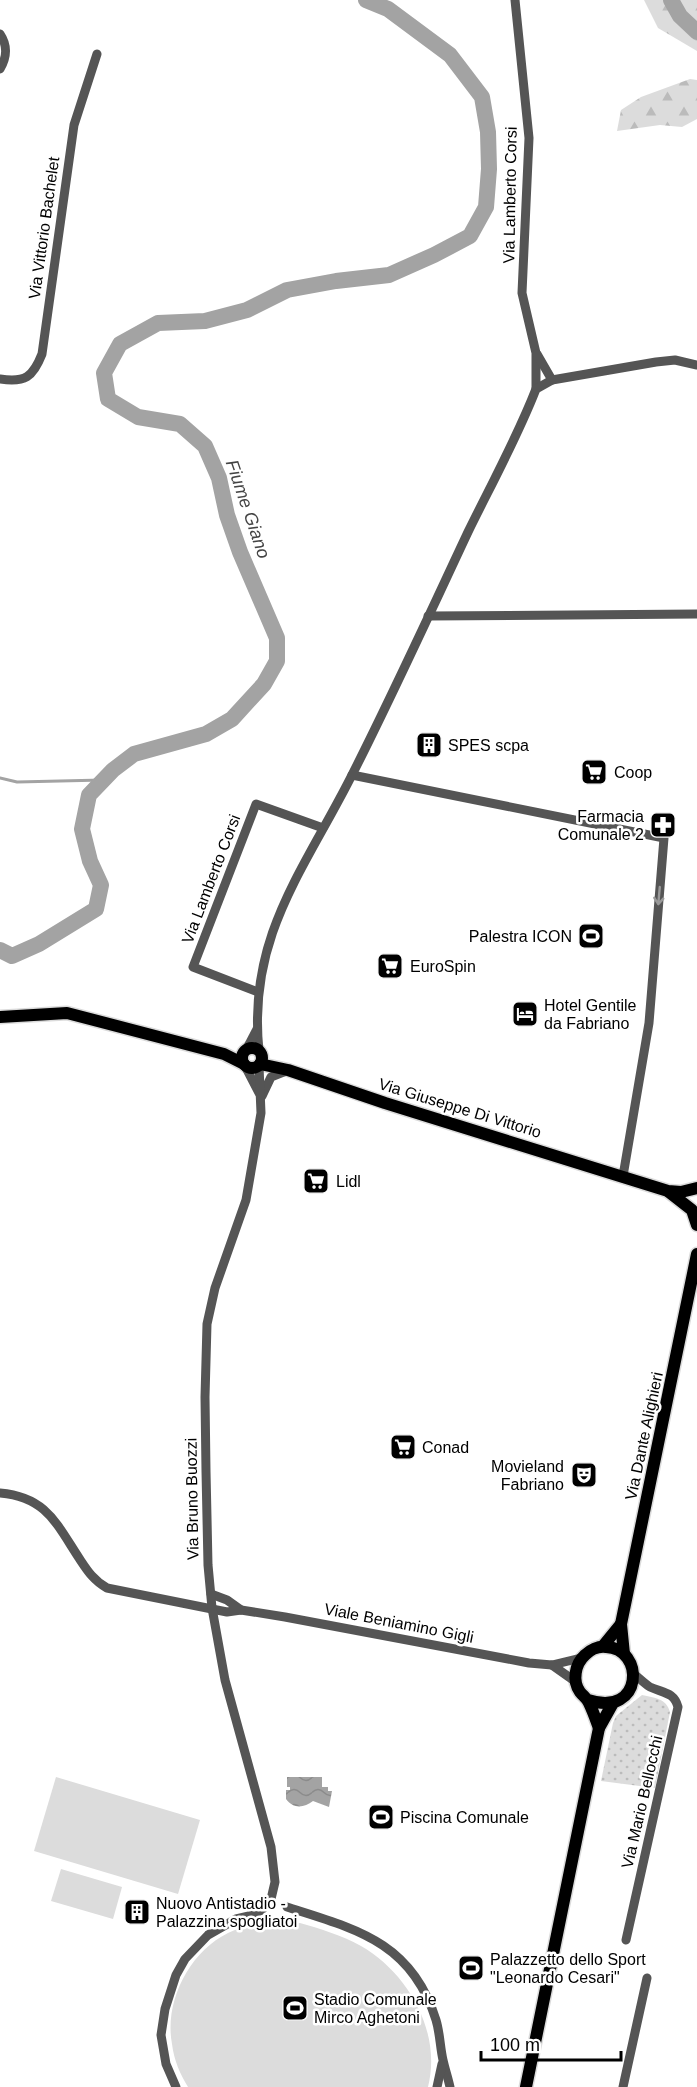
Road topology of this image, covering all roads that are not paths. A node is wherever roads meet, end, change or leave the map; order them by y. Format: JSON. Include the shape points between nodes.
{"nodes":[{"id":1,"x":515,"y":0,"type":"edge"},
{"id":2,"x":0,"y":34,"type":"edge"},
{"id":3,"x":97,"y":54,"type":"dead end"},
{"id":4,"x":0,"y":69,"type":"edge"},
{"id":5,"x":536,"y":353,"type":"junction"},
{"id":6,"x":697,"y":365,"type":"edge"},
{"id":7,"x":0,"y":380,"type":"edge"},
{"id":8,"x":552,"y":380,"type":"junction"},
{"id":9,"x":536,"y":389,"type":"junction"},
{"id":10,"x":697,"y":614,"type":"edge"},
{"id":11,"x":428,"y":616,"type":"junction"},
{"id":12,"x":352,"y":775,"type":"junction"},
{"id":13,"x":323,"y":828,"type":"junction"},
{"id":14,"x":258,"y":992,"type":"junction"},
{"id":15,"x":0,"y":1017,"type":"edge"},
{"id":16,"x":257,"y":1029,"type":"junction"},
{"id":17,"x":244,"y":1059,"type":"junction"},
{"id":18,"x":260,"y":1059,"type":"junction"},
{"id":19,"x":288,"y":1070,"type":"junction"},
{"id":20,"x":261,"y":1098,"type":"junction"},
{"id":21,"x":623,"y":1176,"type":"junction"},
{"id":22,"x":695,"y":1188,"type":"edge"},
{"id":23,"x":668,"y":1191,"type":"junction"},
{"id":24,"x":692,"y":1210,"type":"edge"},
{"id":25,"x":697,"y":1225,"type":"edge"},
{"id":26,"x":697,"y":1254,"type":"edge"},
{"id":27,"x":0,"y":1493,"type":"edge"},
{"id":28,"x":211,"y":1594,"type":"junction"},
{"id":29,"x":212,"y":1608,"type":"junction"},
{"id":30,"x":241,"y":1610,"type":"junction"},
{"id":31,"x":621,"y":1624,"type":"junction"},
{"id":32,"x":603,"y":1646,"type":"junction"},
{"id":33,"x":624,"y":1654,"type":"junction"},
{"id":34,"x":581,"y":1658,"type":"junction"},
{"id":35,"x":552,"y":1665,"type":"junction"},
{"id":36,"x":634,"y":1674,"type":"junction"},
{"id":37,"x":576,"y":1682,"type":"junction"},
{"id":38,"x":650,"y":1686,"type":"junction"},
{"id":39,"x":631,"y":1688,"type":"junction"},
{"id":40,"x":588,"y":1700,"type":"junction"},
{"id":41,"x":613,"y":1703,"type":"junction"},
{"id":42,"x":599,"y":1728,"type":"junction"},
{"id":43,"x":287,"y":1907,"type":"dead end"},
{"id":44,"x":626,"y":1940,"type":"dead end"},
{"id":45,"x":647,"y":1978,"type":"dead end"},
{"id":46,"x":443,"y":2062,"type":"junction"},
{"id":47,"x":176,"y":2087,"type":"edge"},
{"id":48,"x":437,"y":2087,"type":"edge"},
{"id":49,"x":450,"y":2087,"type":"edge"},
{"id":50,"x":526,"y":2087,"type":"edge"},
{"id":51,"x":623,"y":2087,"type":"edge"}],
"edges":[{"from":1,"to":5,"type":"street","name":"Via Lamberto Corsi","via":[[529,138],[522,293]]},
{"from":2,"to":4,"type":"street","via":[[6,50]]},
{"from":3,"to":7,"type":"street","name":"Via Vittorio Bachelet","via":[[74,125],[42,354],[29,376],[22,380]]},
{"from":5,"to":8,"type":"street","name":"Via Lamberto Corsi"},
{"from":5,"to":9,"type":"street","name":"Via Lamberto Corsi"},
{"from":6,"to":8,"type":"street","via":[[675,360]]},
{"from":8,"to":9,"type":"street"},
{"from":9,"to":11,"type":"street","name":"Via Lamberto Corsi"},
{"from":10,"to":11,"type":"street"},
{"from":11,"to":12,"type":"street","name":"Via Lamberto Corsi"},
{"from":12,"to":13,"type":"street","name":"Via Lamberto Corsi"},
{"from":12,"to":21,"type":"street","one_way":true,"via":[[664,838],[649,1023]]},
{"from":13,"to":14,"type":"street","name":"Via Lamberto Corsi","via":[[281,909]]},
{"from":13,"to":14,"type":"street","name":"Via Lamberto Corsi","via":[[256,804],[193,967]]},
{"from":14,"to":16,"type":"street","name":"Via Lamberto Corsi"},
{"from":15,"to":17,"type":"main road","name":"Via Giuseppe Di Vittorio","via":[[67,1013]]},
{"from":16,"to":17,"type":"street","name":"Via Lamberto Corsi"},
{"from":16,"to":18,"type":"street","name":"Via Lamberto Corsi"},
{"from":17,"to":18,"type":"main road","name":"Via Giuseppe Di Vittorio","via":[[252,1069]]},
{"from":17,"to":18,"type":"main road","name":"Via Giuseppe Di Vittorio","via":[[253,1048]]},
{"from":17,"to":20,"type":"street"},
{"from":18,"to":19,"type":"main road","name":"Via Giuseppe Di Vittorio"},
{"from":18,"to":20,"type":"street","name":"Via Bruno Buozzi"},
{"from":19,"to":20,"type":"street","name":"Via Bruno Buozzi","via":[[271,1077]]},
{"from":19,"to":21,"type":"main road","name":"Via Giuseppe Di Vittorio"},
{"from":20,"to":28,"type":"street","name":"Via Bruno Buozzi","via":[[246,1200],[214,1288],[207,1324],[205,1397]]},
{"from":21,"to":23,"type":"main road","name":"Via Giuseppe Di Vittorio"},
{"from":22,"to":23,"type":"main road","name":"Via Giuseppe Di Vittorio"},
{"from":22,"to":24,"type":"main road","via":[[687,1197]]},
{"from":23,"to":24,"type":"main road","name":"Via Giuseppe Di Vittorio"},
{"from":24,"to":25,"type":"main road"},
{"from":26,"to":31,"type":"main road","name":"Via Dante Alighieri"},
{"from":27,"to":29,"type":"street","name":"Viale Beniamino Gigli","via":[[39,1505],[51,1516],[96,1582],[107,1588]]},
{"from":28,"to":29,"type":"street","name":"Via Bruno Buozzi"},
{"from":28,"to":30,"type":"street","name":"Viale Beniamino Gigli"},
{"from":29,"to":30,"type":"street","name":"Viale Beniamino Gigli"},
{"from":29,"to":47,"type":"street","name":"Via Bruno Buozzi","via":[[225,1680],[271,1847],[275,1882],[271,1899],[262,1910],[208,1935],[176,1975],[160,2035]]},
{"from":30,"to":35,"type":"street","name":"Viale Beniamino Gigli"},
{"from":31,"to":32,"type":"main road","name":"Via Dante Alighieri"},
{"from":31,"to":33,"type":"main road","name":"Via Dante Alighieri"},
{"from":32,"to":33,"type":"main road"},
{"from":32,"to":34,"type":"main road","name":"Via Dante Alighieri"},
{"from":33,"to":36,"type":"main road","name":"Via Dante Alighieri"},
{"from":34,"to":35,"type":"street","name":"Viale Beniamino Gigli"},
{"from":34,"to":37,"type":"main road"},
{"from":35,"to":37,"type":"street","name":"Viale Beniamino Gigli"},
{"from":36,"to":38,"type":"street","name":"Via Mario Bellocchi"},
{"from":36,"to":39,"type":"main road"},
{"from":37,"to":40,"type":"main road"},
{"from":38,"to":39,"type":"street"},
{"from":38,"to":44,"type":"street","name":"Via Mario Bellocchi","via":[[672,1695],[678,1707]]},
{"from":39,"to":41,"type":"main road"},
{"from":40,"to":41,"type":"main road","via":[[603,1705]]},
{"from":40,"to":42,"type":"main road"},
{"from":41,"to":42,"type":"main road"},
{"from":42,"to":50,"type":"main road"},
{"from":43,"to":46,"type":"street","via":[[367,1934],[401,1958],[423,1988],[437,2021]]},
{"from":45,"to":51,"type":"street"},
{"from":46,"to":48,"type":"street"},
{"from":46,"to":49,"type":"street"}]}
